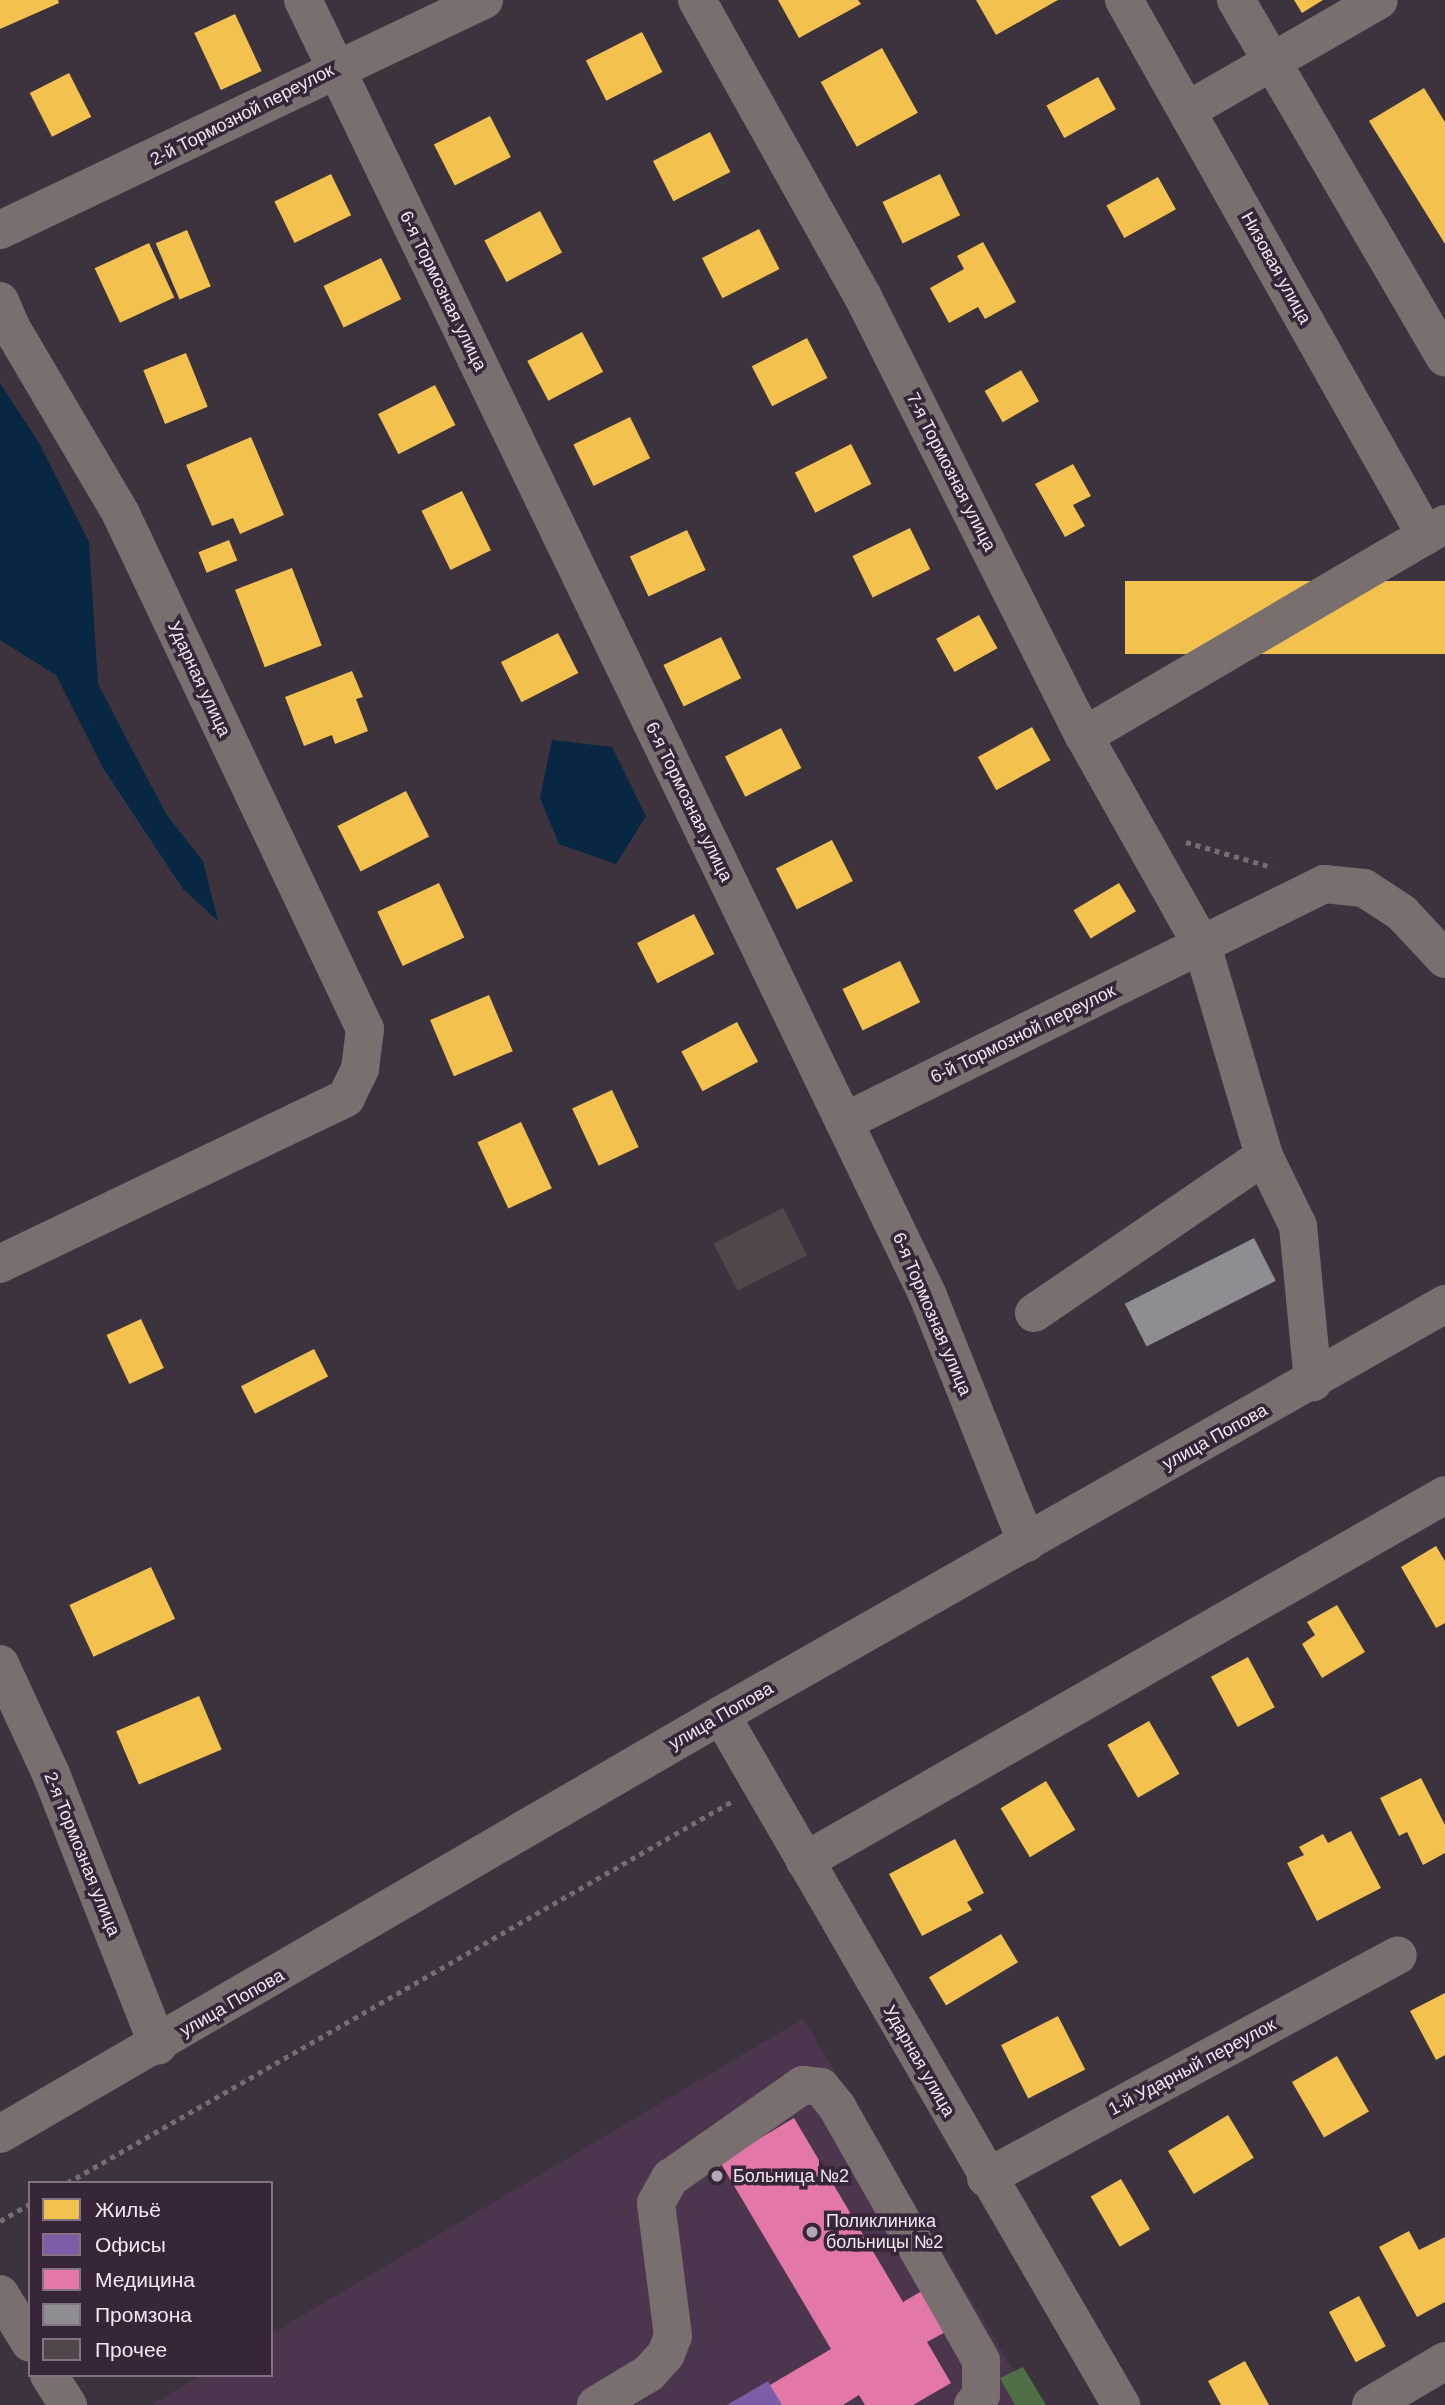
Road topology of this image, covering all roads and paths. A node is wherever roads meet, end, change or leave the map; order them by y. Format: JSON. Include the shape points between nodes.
{"nodes":[{"id":1,"x":303,"y":0,"type":"edge"},
{"id":2,"x":484,"y":0,"type":"edge"},
{"id":3,"x":697,"y":0,"type":"edge"},
{"id":4,"x":1124,"y":0,"type":"edge"},
{"id":5,"x":1236,"y":0,"type":"edge"},
{"id":6,"x":1379,"y":0,"type":"edge"},
{"id":7,"x":1271,"y":62,"type":"junction"},
{"id":8,"x":335,"y":67,"type":"junction"},
{"id":9,"x":1188,"y":110,"type":"junction"},
{"id":10,"x":3,"y":226,"type":"edge"},
{"id":11,"x":0,"y":300,"type":"edge"},
{"id":12,"x":1445,"y":357,"type":"edge"},
{"id":13,"x":1435,"y":530,"type":"edge"},
{"id":14,"x":1084,"y":736,"type":"junction"},
{"id":15,"x":1138,"y":829,"type":"junction"},
{"id":16,"x":1324,"y":884,"type":"junction"},
{"id":17,"x":1202,"y":945,"type":"junction"},
{"id":18,"x":1445,"y":959,"type":"edge"},
{"id":19,"x":844,"y":1122,"type":"junction"},
{"id":20,"x":1264,"y":1156,"type":"junction"},
{"id":21,"x":0,"y":1264,"type":"edge"},
{"id":22,"x":1445,"y":1304,"type":"edge"},
{"id":23,"x":1034,"y":1313,"type":"dead end"},
{"id":24,"x":1313,"y":1382,"type":"junction"},
{"id":25,"x":1445,"y":1495,"type":"edge"},
{"id":26,"x":1027,"y":1543,"type":"junction"},
{"id":27,"x":0,"y":1664,"type":"edge"},
{"id":28,"x":721,"y":1715,"type":"junction"},
{"id":29,"x":761,"y":1784,"type":"junction"},
{"id":30,"x":805,"y":1861,"type":"junction"},
{"id":31,"x":1398,"y":1955,"type":"dead end"},
{"id":32,"x":158,"y":2046,"type":"junction"},
{"id":33,"x":0,"y":2134,"type":"edge"},
{"id":34,"x":986,"y":2178,"type":"junction"},
{"id":35,"x":70,"y":2181,"type":"edge"},
{"id":36,"x":28,"y":2205,"type":"edge"},
{"id":37,"x":0,"y":2221,"type":"edge"},
{"id":38,"x":0,"y":2294,"type":"edge"},
{"id":39,"x":28,"y":2340,"type":"edge"},
{"id":40,"x":1445,"y":2361,"type":"edge"},
{"id":41,"x":51,"y":2377,"type":"edge"},
{"id":42,"x":68,"y":2405,"type":"edge"},
{"id":43,"x":596,"y":2405,"type":"edge"},
{"id":44,"x":974,"y":2405,"type":"edge"},
{"id":45,"x":1121,"y":2405,"type":"edge"},
{"id":46,"x":1371,"y":2405,"type":"edge"}],
"edges":[{"from":1,"to":8,"type":"street","name":"6-я Тормозная улица"},
{"from":2,"to":8,"type":"street","name":"2-й Тормозной переулок"},
{"from":3,"to":14,"type":"street","name":"7-я Тормозная улица","via":[[863,297]]},
{"from":4,"to":9,"type":"street","name":"Низовая улица"},
{"from":5,"to":7,"type":"street"},
{"from":6,"to":7,"type":"street"},
{"from":7,"to":9,"type":"street"},
{"from":7,"to":12,"type":"street"},
{"from":8,"to":10,"type":"street","name":"2-й Тормозной переулок","via":[[175,151]]},
{"from":8,"to":19,"type":"street","name":"6-я Тормозная улица"},
{"from":9,"to":13,"type":"street","name":"Низовая улица"},
{"from":11,"to":21,"type":"street","name":"Ударная улица","via":[[11,327],[121,514],[365,1029],[360,1069],[346,1098]]},
{"from":13,"to":14,"type":"street"},
{"from":14,"to":15,"type":"street","name":"7-я Тормозная улица"},
{"from":15,"to":16,"type":"path"},
{"from":15,"to":17,"type":"street","name":"7-я Тормозная улица"},
{"from":16,"to":17,"type":"street","name":"6-й Тормозной переулок"},
{"from":16,"to":18,"type":"street","via":[[1364,888],[1402,913]]},
{"from":17,"to":19,"type":"street","name":"6-й Тормозной переулок"},
{"from":17,"to":20,"type":"street","name":"7-я Тормозная улица"},
{"from":19,"to":26,"type":"street","name":"6-я Тормозная улица","via":[[928,1296]]},
{"from":20,"to":23,"type":"street"},
{"from":20,"to":24,"type":"street","name":"7-я Тормозная улица","via":[[1298,1226]]},
{"from":22,"to":24,"type":"street","name":"улица Попова"},
{"from":24,"to":26,"type":"street","name":"улица Попова"},
{"from":25,"to":30,"type":"street"},
{"from":26,"to":28,"type":"street","name":"улица Попова"},
{"from":27,"to":32,"type":"street","name":"2-я Тормозная улица","via":[[51,1774]]},
{"from":28,"to":29,"type":"street","name":"Ударная улица"},
{"from":28,"to":32,"type":"street","name":"улица Попова"},
{"from":29,"to":30,"type":"street","name":"Ударная улица"},
{"from":29,"to":35,"type":"path"},
{"from":30,"to":34,"type":"street","name":"Ударная улица"},
{"from":31,"to":34,"type":"street","name":"1-й Ударный переулок"},
{"from":32,"to":33,"type":"street","name":"улица Попова"},
{"from":34,"to":45,"type":"street","name":"Ударная улица"},
{"from":36,"to":37,"type":"path"},
{"from":38,"to":39,"type":"street"},
{"from":40,"to":46,"type":"street"},
{"from":41,"to":42,"type":"street"},
{"from":43,"to":44,"type":"street","via":[[649,2373],[666,2354],[673,2336],[656,2203],[670,2178],[803,2085],[821,2087],[837,2107],[981,2361],[981,2395]]}]}
